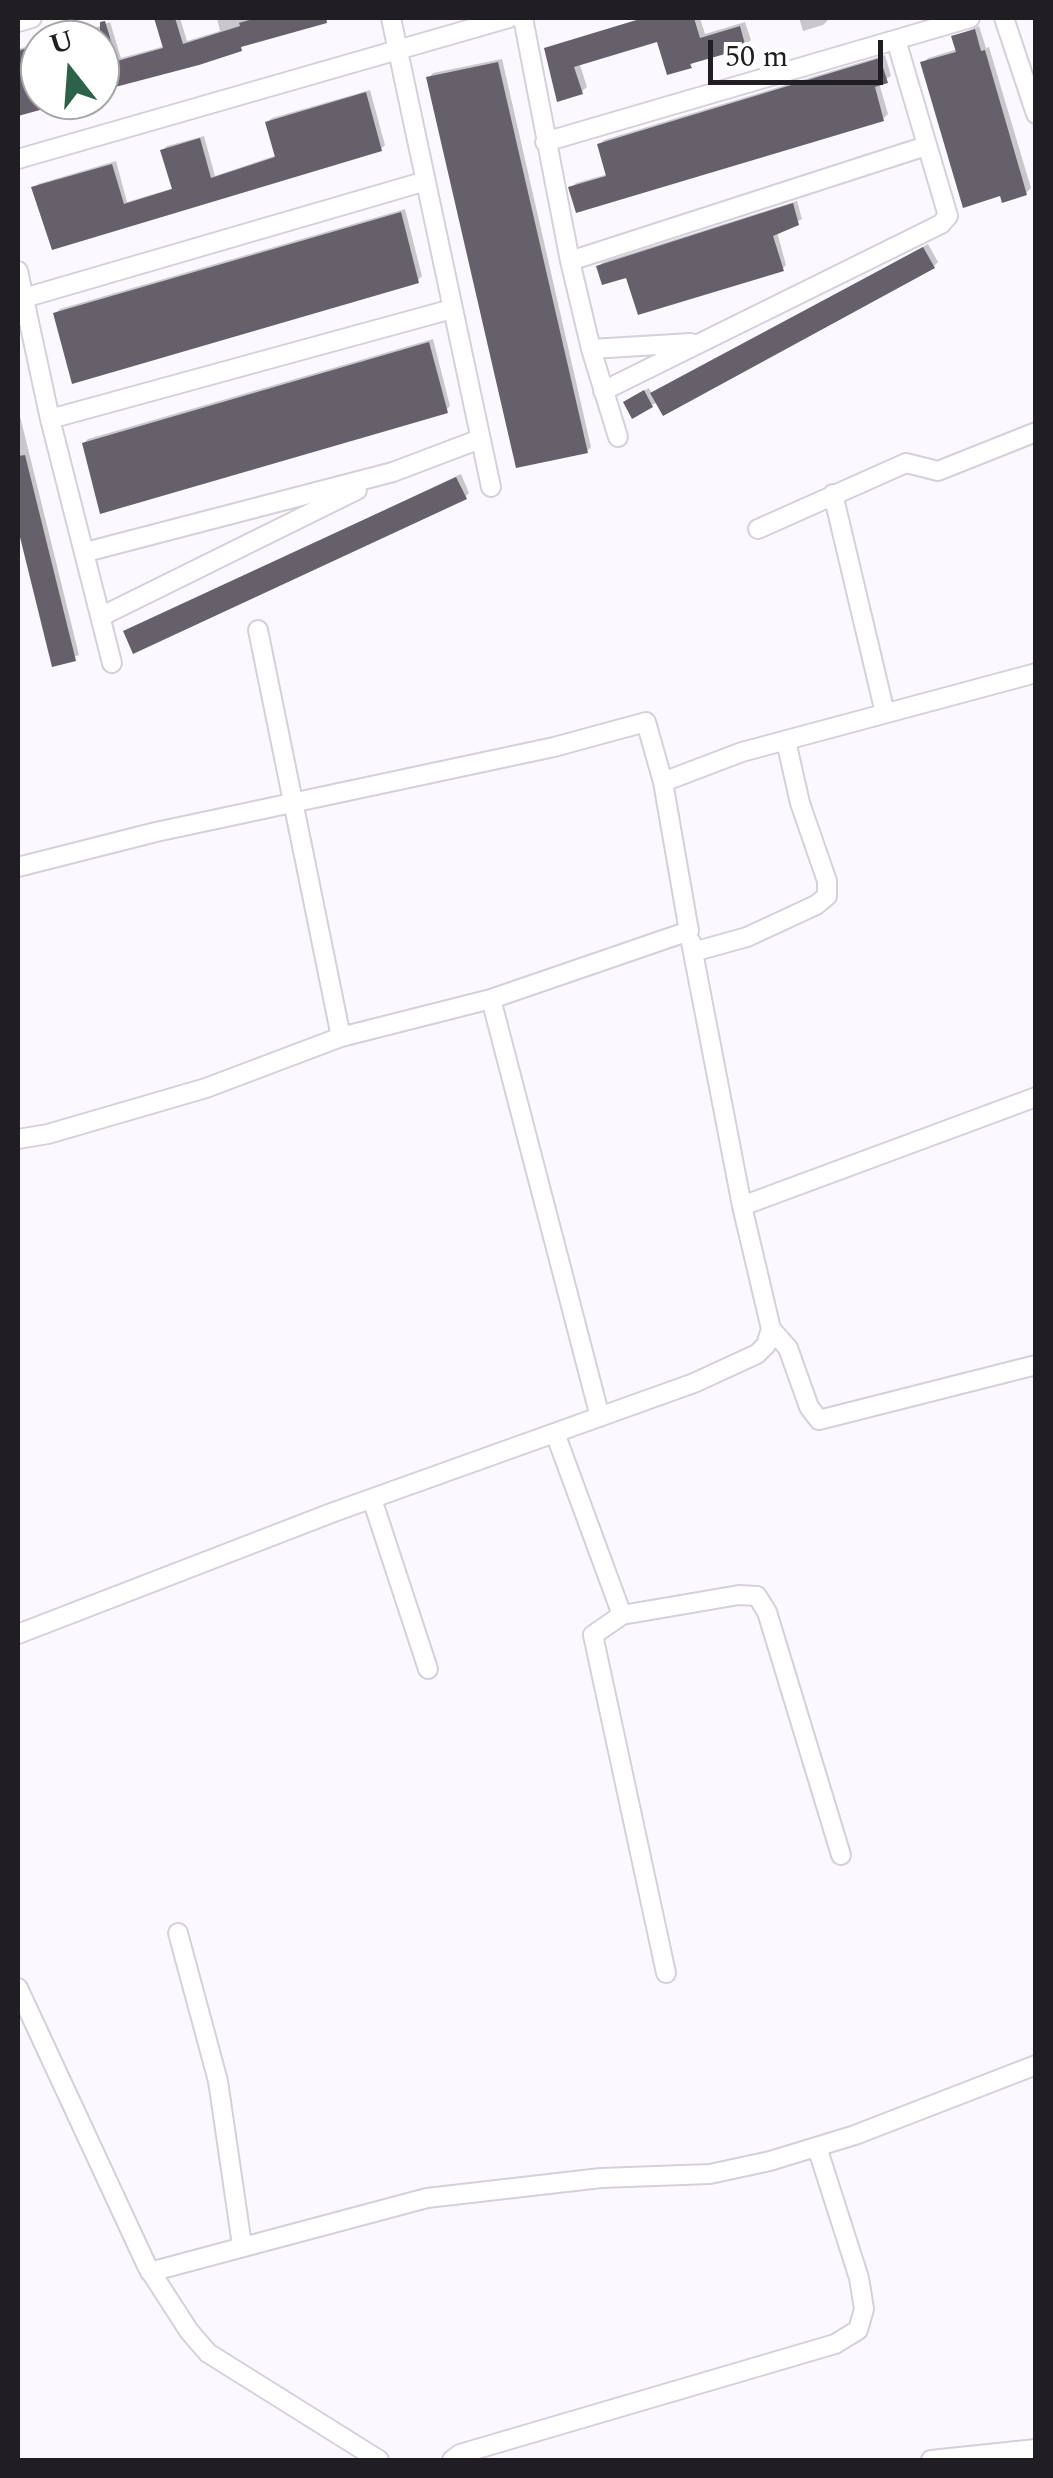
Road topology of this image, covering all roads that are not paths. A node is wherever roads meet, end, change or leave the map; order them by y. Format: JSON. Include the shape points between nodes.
{"nodes":[{"id":1,"x":32,"y":18,"type":"edge"},
{"id":2,"x":391,"y":18,"type":"edge"},
{"id":3,"x":509,"y":18,"type":"edge"},
{"id":4,"x":522,"y":18,"type":"edge"},
{"id":5,"x":970,"y":18,"type":"edge"},
{"id":6,"x":1004,"y":18,"type":"edge"},
{"id":7,"x":18,"y":22,"type":"edge"},
{"id":8,"x":896,"y":40,"type":"junction"},
{"id":9,"x":398,"y":47,"type":"junction"},
{"id":10,"x":1036,"y":114,"type":"edge"},
{"id":11,"x":545,"y":142,"type":"junction"},
{"id":12,"x":926,"y":146,"type":"junction"},
{"id":13,"x":18,"y":159,"type":"edge"},
{"id":14,"x":426,"y":181,"type":"junction"},
{"id":15,"x":570,"y":261,"type":"junction"},
{"id":16,"x":18,"y":271,"type":"edge"},
{"id":17,"x":24,"y":298,"type":"junction"},
{"id":18,"x":452,"y":309,"type":"junction"},
{"id":19,"x":700,"y":342,"type":"junction"},
{"id":20,"x":592,"y":350,"type":"junction"},
{"id":21,"x":603,"y":391,"type":"junction"},
{"id":22,"x":50,"y":419,"type":"junction"},
{"id":23,"x":1036,"y":432,"type":"edge"},
{"id":24,"x":618,"y":436,"type":"dead end"},
{"id":25,"x":480,"y":439,"type":"junction"},
{"id":26,"x":394,"y":472,"type":"junction"},
{"id":27,"x":491,"y":487,"type":"dead end"},
{"id":28,"x":834,"y":494,"type":"junction"},
{"id":29,"x":758,"y":529,"type":"dead end"},
{"id":30,"x":86,"y":552,"type":"junction"},
{"id":31,"x":102,"y":616,"type":"junction"},
{"id":32,"x":258,"y":630,"type":"dead end"},
{"id":33,"x":112,"y":663,"type":"dead end"},
{"id":34,"x":1036,"y":673,"type":"edge"},
{"id":35,"x":884,"y":713,"type":"junction"},
{"id":36,"x":786,"y":741,"type":"junction"},
{"id":37,"x":664,"y":782,"type":"junction"},
{"id":38,"x":292,"y":803,"type":"junction"},
{"id":39,"x":18,"y":867,"type":"edge"},
{"id":40,"x":689,"y":932,"type":"junction"},
{"id":41,"x":693,"y":952,"type":"junction"},
{"id":42,"x":490,"y":998,"type":"junction"},
{"id":43,"x":341,"y":1037,"type":"junction"},
{"id":44,"x":1036,"y":1098,"type":"edge"},
{"id":45,"x":18,"y":1138,"type":"edge"},
{"id":46,"x":742,"y":1206,"type":"junction"},
{"id":47,"x":771,"y":1329,"type":"junction"},
{"id":48,"x":1036,"y":1365,"type":"edge"},
{"id":49,"x":600,"y":1417,"type":"junction"},
{"id":50,"x":555,"y":1433,"type":"junction"},
{"id":51,"x":372,"y":1499,"type":"junction"},
{"id":52,"x":622,"y":1615,"type":"junction"},
{"id":53,"x":18,"y":1634,"type":"edge"},
{"id":54,"x":428,"y":1669,"type":"dead end"},
{"id":55,"x":842,"y":1855,"type":"dead end"},
{"id":56,"x":178,"y":1934,"type":"dead end"},
{"id":57,"x":666,"y":1973,"type":"dead end"},
{"id":58,"x":18,"y":1988,"type":"edge"},
{"id":59,"x":1036,"y":2065,"type":"edge"},
{"id":60,"x":817,"y":2146,"type":"junction"},
{"id":61,"x":242,"y":2245,"type":"junction"},
{"id":62,"x":150,"y":2272,"type":"junction"},
{"id":63,"x":1036,"y":2448,"type":"edge"},
{"id":64,"x":378,"y":2460,"type":"edge"},
{"id":65,"x":452,"y":2460,"type":"edge"},
{"id":66,"x":931,"y":2460,"type":"edge"}],
"edges":[{"from":1,"to":7,"type":"street"},
{"from":2,"to":9,"type":"street"},
{"from":3,"to":9,"type":"street"},
{"from":4,"to":11,"type":"street"},
{"from":5,"to":8,"type":"street"},
{"from":6,"to":10,"type":"street"},
{"from":8,"to":11,"type":"street"},
{"from":8,"to":12,"type":"street"},
{"from":9,"to":13,"type":"street"},
{"from":9,"to":14,"type":"street"},
{"from":11,"to":15,"type":"street"},
{"from":12,"to":15,"type":"street"},
{"from":12,"to":19,"type":"street","via":[[948,216],[941,224]]},
{"from":14,"to":17,"type":"street"},
{"from":14,"to":18,"type":"street"},
{"from":15,"to":20,"type":"street"},
{"from":16,"to":17,"type":"street"},
{"from":17,"to":22,"type":"street"},
{"from":18,"to":22,"type":"street"},
{"from":18,"to":25,"type":"street"},
{"from":19,"to":20,"type":"street"},
{"from":19,"to":21,"type":"street"},
{"from":20,"to":21,"type":"street"},
{"from":21,"to":24,"type":"street"},
{"from":22,"to":30,"type":"street"},
{"from":23,"to":28,"type":"street","via":[[938,470],[906,463]]},
{"from":25,"to":26,"type":"street"},
{"from":25,"to":27,"type":"street"},
{"from":26,"to":30,"type":"street"},
{"from":26,"to":31,"type":"street"},
{"from":28,"to":29,"type":"street"},
{"from":28,"to":35,"type":"street"},
{"from":30,"to":31,"type":"street"},
{"from":31,"to":33,"type":"street"},
{"from":32,"to":38,"type":"street"},
{"from":34,"to":35,"type":"street"},
{"from":35,"to":36,"type":"street"},
{"from":36,"to":37,"type":"street"},
{"from":36,"to":41,"type":"street","via":[[828,896],[746,937]]},
{"from":37,"to":38,"type":"street","via":[[650,729],[638,722],[554,747]]},
{"from":37,"to":40,"type":"street"},
{"from":38,"to":39,"type":"street"},
{"from":38,"to":43,"type":"street"},
{"from":40,"to":41,"type":"street"},
{"from":40,"to":42,"type":"street"},
{"from":41,"to":46,"type":"street"},
{"from":42,"to":43,"type":"street"},
{"from":42,"to":49,"type":"street"},
{"from":43,"to":45,"type":"street","via":[[206,1088]]},
{"from":44,"to":46,"type":"street"},
{"from":46,"to":47,"type":"street"},
{"from":47,"to":48,"type":"street","via":[[788,1348],[819,1420]]},
{"from":47,"to":49,"type":"street","via":[[766,1345],[748,1359]]},
{"from":49,"to":50,"type":"street"},
{"from":50,"to":51,"type":"street"},
{"from":50,"to":52,"type":"street"},
{"from":51,"to":53,"type":"street"},
{"from":51,"to":54,"type":"street"},
{"from":52,"to":55,"type":"street","via":[[758,1596]]},
{"from":52,"to":57,"type":"street","via":[[593,1635]]},
{"from":56,"to":61,"type":"street","via":[[218,2081]]},
{"from":58,"to":62,"type":"street"},
{"from":59,"to":60,"type":"street"},
{"from":60,"to":61,"type":"street","via":[[710,2174],[601,2178],[427,2198]]},
{"from":60,"to":65,"type":"street","via":[[860,2278],[864,2309],[858,2330],[834,2344]]},
{"from":61,"to":62,"type":"street"},
{"from":62,"to":64,"type":"street","via":[[208,2353]]},
{"from":63,"to":66,"type":"street"}]}
